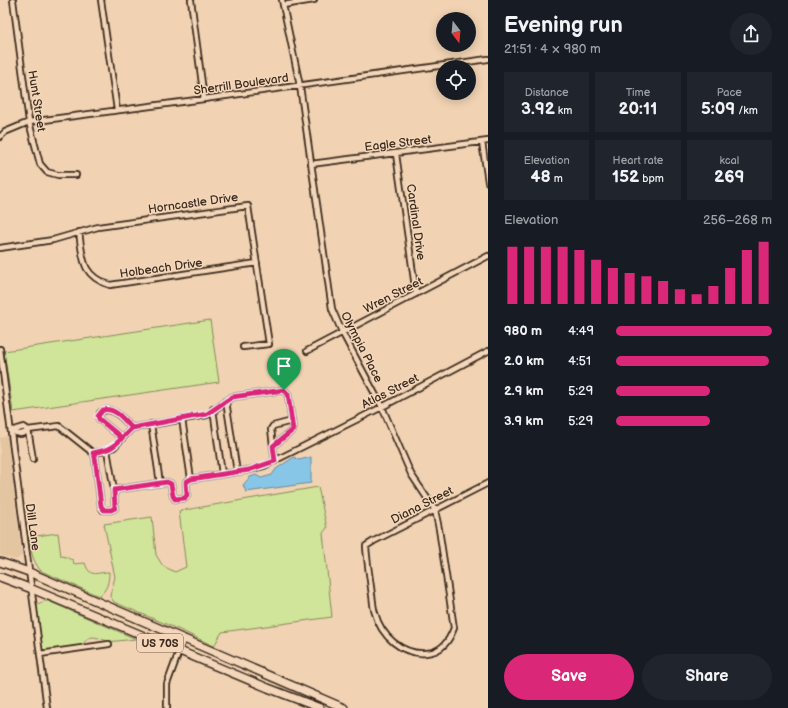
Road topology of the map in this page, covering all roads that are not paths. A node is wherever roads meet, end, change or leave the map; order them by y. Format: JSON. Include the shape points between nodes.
{"nodes":[{"id":1,"x":13,"y":0,"type":"edge"},
{"id":2,"x":101,"y":0,"type":"edge"},
{"id":3,"x":192,"y":0,"type":"edge"},
{"id":4,"x":314,"y":0,"type":"edge"},
{"id":5,"x":282,"y":3,"type":"edge"},
{"id":6,"x":488,"y":59,"type":"edge"},
{"id":7,"x":300,"y":86,"type":"junction"},
{"id":8,"x":204,"y":100,"type":"junction"},
{"id":9,"x":117,"y":110,"type":"junction"},
{"id":10,"x":29,"y":122,"type":"junction"},
{"id":11,"x":0,"y":137,"type":"edge"},
{"id":12,"x":488,"y":141,"type":"edge"},
{"id":13,"x":482,"y":142,"type":"junction"},
{"id":14,"x":396,"y":154,"type":"junction"},
{"id":15,"x":311,"y":164,"type":"junction"},
{"id":16,"x":76,"y":175,"type":"dead end"},
{"id":17,"x":488,"y":182,"type":"edge"},
{"id":18,"x":79,"y":232,"type":"junction"},
{"id":19,"x":0,"y":248,"type":"edge"},
{"id":20,"x":488,"y":256,"type":"edge"},
{"id":21,"x":257,"y":264,"type":"junction"},
{"id":22,"x":416,"y":294,"type":"junction"},
{"id":23,"x":342,"y":332,"type":"junction"},
{"id":24,"x":243,"y":347,"type":"dead end"},
{"id":25,"x":0,"y":349,"type":"edge"},
{"id":26,"x":307,"y":350,"type":"dead end"},
{"id":27,"x":488,"y":351,"type":"edge"},
{"id":28,"x":226,"y":401,"type":"junction"},
{"id":29,"x":382,"y":407,"type":"junction"},
{"id":30,"x":214,"y":410,"type":"junction"},
{"id":31,"x":182,"y":419,"type":"junction"},
{"id":32,"x":292,"y":421,"type":"junction"},
{"id":33,"x":151,"y":424,"type":"junction"},
{"id":34,"x":132,"y":428,"type":"junction"},
{"id":35,"x":28,"y":430,"type":"junction"},
{"id":36,"x":11,"y":431,"type":"junction"},
{"id":37,"x":122,"y":438,"type":"junction"},
{"id":38,"x":273,"y":446,"type":"junction"},
{"id":39,"x":107,"y":450,"type":"junction"},
{"id":40,"x":93,"y":453,"type":"junction"},
{"id":41,"x":33,"y":459,"type":"dead end"},
{"id":42,"x":275,"y":461,"type":"junction"},
{"id":43,"x":237,"y":472,"type":"junction"},
{"id":44,"x":222,"y":474,"type":"junction"},
{"id":45,"x":191,"y":479,"type":"junction"},
{"id":46,"x":160,"y":483,"type":"junction"},
{"id":47,"x":488,"y":483,"type":"edge"},
{"id":48,"x":114,"y":490,"type":"junction"},
{"id":49,"x":435,"y":510,"type":"junction"},
{"id":50,"x":0,"y":562,"type":"edge"},
{"id":51,"x":29,"y":572,"type":"junction"},
{"id":52,"x":0,"y":577,"type":"edge"},
{"id":53,"x":32,"y":588,"type":"junction"},
{"id":54,"x":184,"y":638,"type":"junction"},
{"id":55,"x":109,"y":644,"type":"dead end"},
{"id":56,"x":179,"y":651,"type":"junction"},
{"id":57,"x":429,"y":653,"type":"joint"},
{"id":58,"x":40,"y":654,"type":"junction"},
{"id":59,"x":47,"y":708,"type":"edge"},
{"id":60,"x":168,"y":708,"type":"edge"},
{"id":61,"x":320,"y":708,"type":"edge"},
{"id":62,"x":344,"y":708,"type":"edge"}],
"edges":[{"from":1,"to":10,"type":"street","name":"Hunt Street"},
{"from":2,"to":9,"type":"street"},
{"from":3,"to":8,"type":"street"},
{"from":4,"to":5,"type":"street"},
{"from":5,"to":7,"type":"street","name":"Olympia Place"},
{"from":6,"to":7,"type":"street","name":"Sherrill Boulevard"},
{"from":7,"to":8,"type":"street","name":"Sherrill Boulevard"},
{"from":7,"to":15,"type":"street","name":"Olympia Place"},
{"from":8,"to":9,"type":"street","name":"Sherrill Boulevard"},
{"from":9,"to":10,"type":"street","name":"Sherrill Boulevard"},
{"from":10,"to":11,"type":"street","name":"Sherrill Boulevard","via":[[5,132]]},
{"from":10,"to":16,"type":"street","name":"Hunt Street","via":[[40,164],[47,172]]},
{"from":12,"to":13,"type":"street","name":"Eagle Street"},
{"from":13,"to":14,"type":"street","name":"Eagle Street"},
{"from":13,"to":17,"type":"street"},
{"from":14,"to":15,"type":"street","name":"Eagle Street"},
{"from":14,"to":22,"type":"street","name":"Cardinal Drive"},
{"from":15,"to":23,"type":"street","name":"Olympia Place","via":[[332,309]]},
{"from":18,"to":19,"type":"street","name":"Horncastle Drive","via":[[53,240]]},
{"from":18,"to":21,"type":"street","name":"Holbeach Drive","via":[[84,262],[89,274],[110,285]]},
{"from":18,"to":21,"type":"street","name":"Horncastle Drive","via":[[98,226],[248,206]]},
{"from":20,"to":22,"type":"street","name":"Wren Street"},
{"from":21,"to":24,"type":"street","name":"Horncastle Drive","via":[[270,344]]},
{"from":22,"to":23,"type":"street","name":"Wren Street"},
{"from":23,"to":26,"type":"street","name":"Wren Street"},
{"from":23,"to":29,"type":"street","name":"Olympia Place"},
{"from":25,"to":36,"type":"street","name":"Dill Lane"},
{"from":27,"to":29,"type":"street","name":"Atlas Street"},
{"from":28,"to":30,"type":"street"},
{"from":28,"to":32,"type":"street","via":[[232,397],[284,390],[288,394]]},
{"from":28,"to":43,"type":"street"},
{"from":29,"to":42,"type":"street","name":"Atlas Street"},
{"from":29,"to":49,"type":"street","name":"Olympia Place","via":[[412,474]]},
{"from":30,"to":31,"type":"street"},
{"from":30,"to":44,"type":"street"},
{"from":31,"to":33,"type":"street"},
{"from":31,"to":45,"type":"street"},
{"from":32,"to":38,"type":"street","via":[[293,430]]},
{"from":32,"to":38,"type":"street","via":[[273,426]]},
{"from":33,"to":34,"type":"street"},
{"from":33,"to":46,"type":"street"},
{"from":34,"to":37,"type":"street"},
{"from":34,"to":37,"type":"street","via":[[113,411],[103,410],[98,416],[99,419]]},
{"from":35,"to":36,"type":"street","via":[[19,434]]},
{"from":35,"to":40,"type":"street","via":[[59,426]]},
{"from":35,"to":41,"type":"street"},
{"from":36,"to":51,"type":"street","name":"Dill Lane"},
{"from":37,"to":39,"type":"street","via":[[114,447]]},
{"from":38,"to":42,"type":"street"},
{"from":39,"to":40,"type":"street"},
{"from":39,"to":48,"type":"street"},
{"from":40,"to":48,"type":"street","via":[[101,506],[104,510],[115,508]]},
{"from":42,"to":43,"type":"street","name":"Atlas Street"},
{"from":43,"to":44,"type":"street","name":"Atlas Street"},
{"from":44,"to":45,"type":"street","name":"Atlas Street"},
{"from":45,"to":46,"type":"street","via":[[186,482],[185,498],[175,499],[171,484]]},
{"from":46,"to":48,"type":"street"},
{"from":47,"to":49,"type":"street","name":"Diana Street"},
{"from":49,"to":57,"type":"street","name":"Olympia Place","via":[[454,628],[450,639],[441,648]]},
{"from":49,"to":57,"type":"street","name":"Diana Street","via":[[366,546],[374,613],[384,634],[408,652]]},
{"from":50,"to":51,"type":"main road","number":"US 70S"},
{"from":51,"to":53,"type":"street","name":"Dill Lane"},
{"from":51,"to":54,"type":"main road","number":"US 70S"},
{"from":52,"to":53,"type":"main road","number":"US 70S"},
{"from":53,"to":56,"type":"main road","number":"US 70S"},
{"from":53,"to":58,"type":"street","name":"Dill Lane"},
{"from":54,"to":56,"type":"street"},
{"from":54,"to":62,"type":"main road","number":"US 70S"},
{"from":55,"to":58,"type":"street"},
{"from":56,"to":60,"type":"street","via":[[167,684]]},
{"from":56,"to":61,"type":"main road","number":"US 70S"},
{"from":58,"to":59,"type":"street","name":"Dill Lane"}]}
